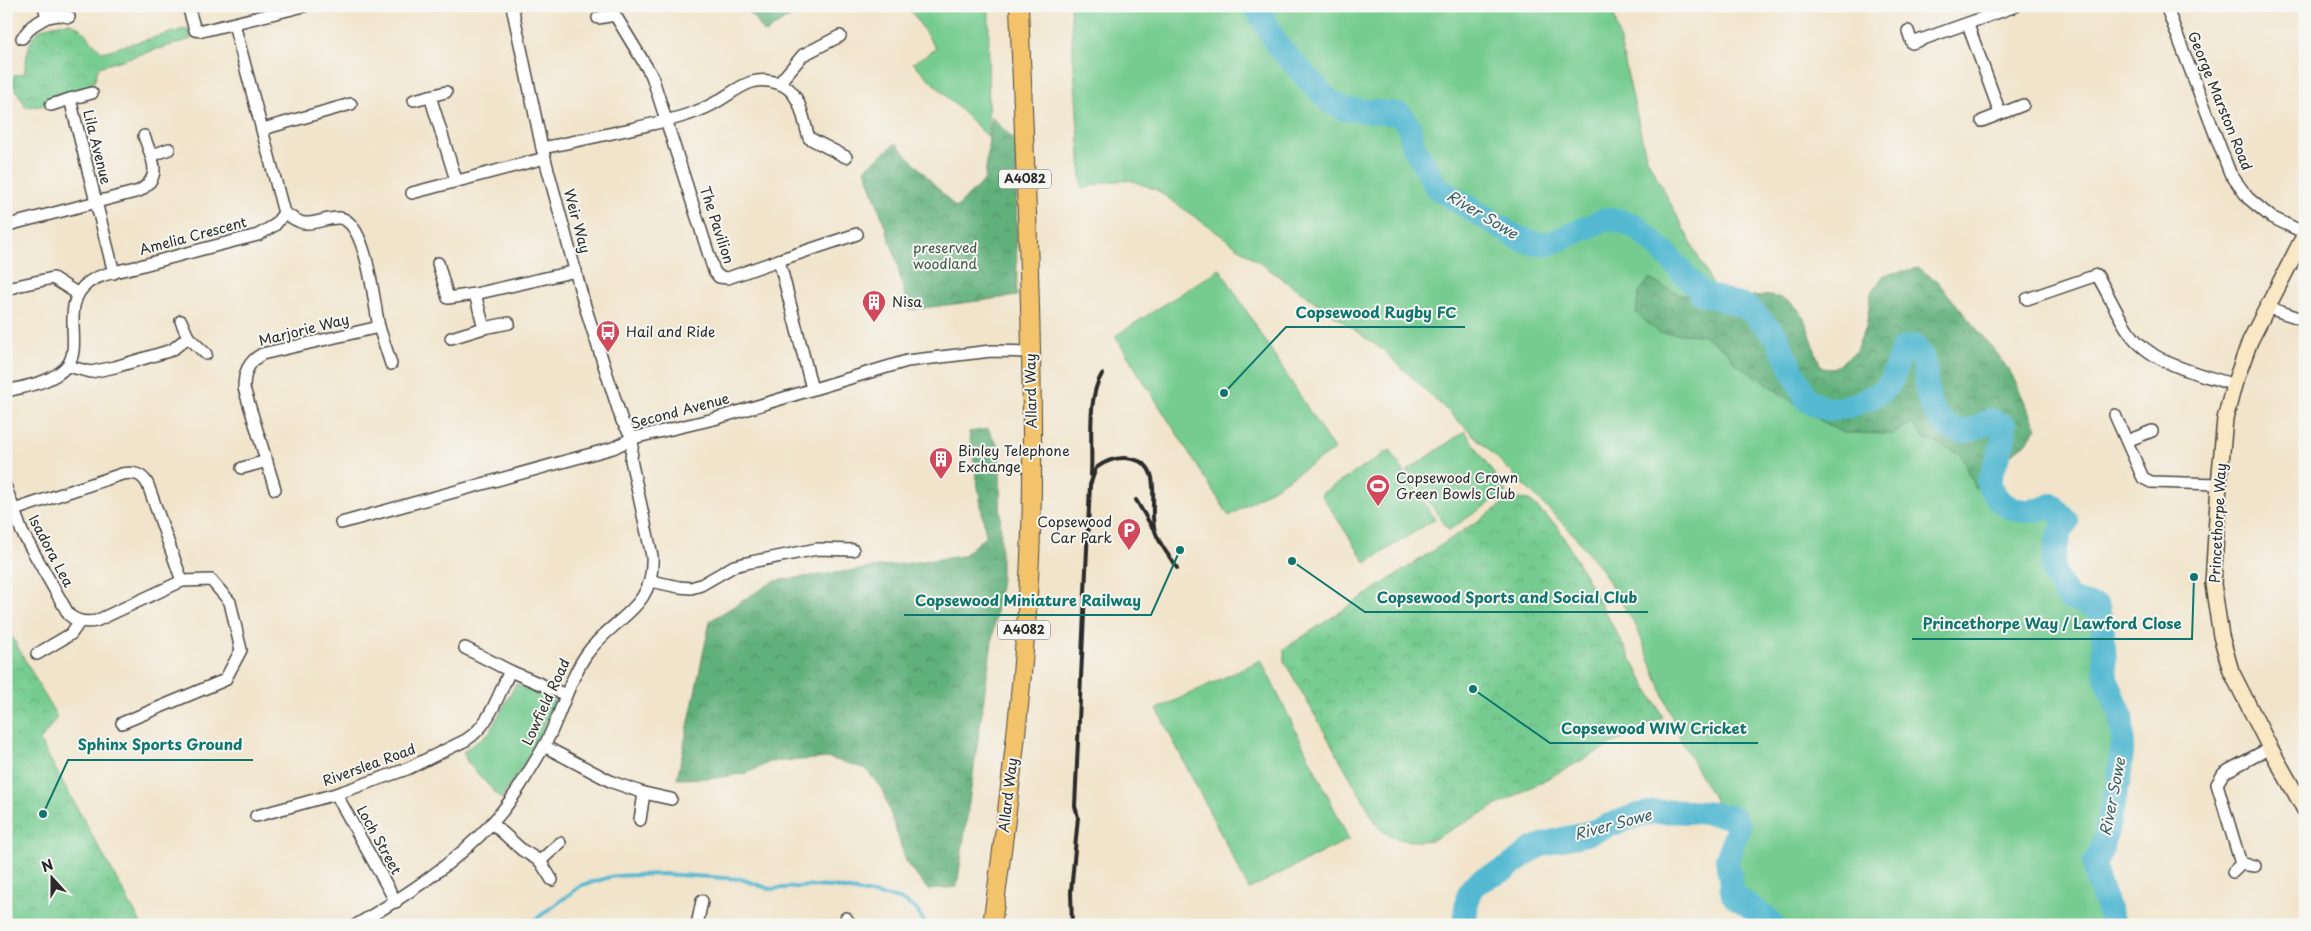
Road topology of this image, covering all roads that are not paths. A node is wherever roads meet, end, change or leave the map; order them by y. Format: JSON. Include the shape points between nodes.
{"nodes":[{"id":1,"x":188,"y":6,"type":"edge"},
{"id":2,"x":304,"y":6,"type":"edge"},
{"id":3,"x":512,"y":6,"type":"edge"},
{"id":4,"x":1019,"y":6,"type":"edge"},
{"id":5,"x":2016,"y":6,"type":"edge"},
{"id":6,"x":2166,"y":6,"type":"edge"},
{"id":7,"x":45,"y":12,"type":"edge"},
{"id":8,"x":69,"y":17,"type":"dead end"},
{"id":9,"x":598,"y":18,"type":"dead end"},
{"id":10,"x":234,"y":24,"type":"junction"},
{"id":11,"x":1968,"y":25,"type":"junction"},
{"id":12,"x":1908,"y":31,"type":"dead end"},
{"id":13,"x":840,"y":36,"type":"dead end"},
{"id":14,"x":22,"y":38,"type":"dead end"},
{"id":15,"x":779,"y":83,"type":"junction"},
{"id":16,"x":92,"y":92,"type":"dead end"},
{"id":17,"x":446,"y":92,"type":"dead end"},
{"id":18,"x":430,"y":96,"type":"junction"},
{"id":19,"x":70,"y":99,"type":"junction"},
{"id":20,"x":414,"y":100,"type":"dead end"},
{"id":21,"x":351,"y":104,"type":"dead end"},
{"id":22,"x":51,"y":105,"type":"dead end"},
{"id":23,"x":2023,"y":105,"type":"dead end"},
{"id":24,"x":2000,"y":113,"type":"junction"},
{"id":25,"x":668,"y":120,"type":"junction"},
{"id":26,"x":1982,"y":121,"type":"dead end"},
{"id":27,"x":263,"y":129,"type":"junction"},
{"id":28,"x":144,"y":136,"type":"dead end"},
{"id":29,"x":169,"y":149,"type":"dead end"},
{"id":30,"x":543,"y":153,"type":"junction"},
{"id":31,"x":151,"y":156,"type":"junction"},
{"id":32,"x":846,"y":157,"type":"dead end"},
{"id":33,"x":456,"y":180,"type":"junction"},
{"id":34,"x":412,"y":193,"type":"dead end"},
{"id":35,"x":96,"y":203,"type":"junction"},
{"id":36,"x":284,"y":213,"type":"junction"},
{"id":37,"x":12,"y":224,"type":"dead end"},
{"id":38,"x":2305,"y":233,"type":"edge"},
{"id":39,"x":858,"y":234,"type":"dead end"},
{"id":40,"x":780,"y":260,"type":"junction"},
{"id":41,"x":438,"y":264,"type":"dead end"},
{"id":42,"x":576,"y":271,"type":"junction"},
{"id":43,"x":114,"y":273,"type":"junction"},
{"id":44,"x":14,"y":287,"type":"edge"},
{"id":45,"x":78,"y":294,"type":"junction"},
{"id":46,"x":476,"y":294,"type":"junction"},
{"id":47,"x":2027,"y":299,"type":"dead end"},
{"id":48,"x":2266,"y":307,"type":"junction"},
{"id":49,"x":2305,"y":320,"type":"edge"},
{"id":50,"x":181,"y":321,"type":"dead end"},
{"id":51,"x":509,"y":323,"type":"dead end"},
{"id":52,"x":379,"y":327,"type":"junction"},
{"id":53,"x":484,"y":328,"type":"junction"},
{"id":54,"x":188,"y":337,"type":"junction"},
{"id":55,"x":451,"y":338,"type":"dead end"},
{"id":56,"x":1031,"y":352,"type":"junction"},
{"id":57,"x":206,"y":354,"type":"dead end"},
{"id":58,"x":391,"y":364,"type":"dead end"},
{"id":59,"x":67,"y":366,"type":"junction"},
{"id":60,"x":2234,"y":385,"type":"junction"},
{"id":61,"x":812,"y":389,"type":"junction"},
{"id":62,"x":6,"y":391,"type":"edge"},
{"id":63,"x":2115,"y":415,"type":"dead end"},
{"id":64,"x":2152,"y":431,"type":"dead end"},
{"id":65,"x":632,"y":438,"type":"junction"},
{"id":66,"x":2127,"y":441,"type":"junction"},
{"id":67,"x":267,"y":461,"type":"junction"},
{"id":68,"x":242,"y":468,"type":"dead end"},
{"id":69,"x":2219,"y":484,"type":"junction"},
{"id":70,"x":6,"y":488,"type":"edge"},
{"id":71,"x":275,"y":489,"type":"dead end"},
{"id":72,"x":14,"y":510,"type":"junction"},
{"id":73,"x":341,"y":523,"type":"dead end"},
{"id":74,"x":853,"y":550,"type":"dead end"},
{"id":75,"x":651,"y":580,"type":"junction"},
{"id":76,"x":182,"y":581,"type":"junction"},
{"id":77,"x":80,"y":621,"type":"junction"},
{"id":78,"x":465,"y":648,"type":"dead end"},
{"id":79,"x":37,"y":654,"type":"dead end"},
{"id":80,"x":510,"y":671,"type":"junction"},
{"id":81,"x":566,"y":695,"type":"junction"},
{"id":82,"x":122,"y":723,"type":"dead end"},
{"id":83,"x":544,"y":746,"type":"junction"},
{"id":84,"x":2270,"y":748,"type":"junction"},
{"id":85,"x":644,"y":793,"type":"junction"},
{"id":86,"x":336,"y":794,"type":"junction"},
{"id":87,"x":671,"y":798,"type":"dead end"},
{"id":88,"x":2305,"y":810,"type":"edge"},
{"id":89,"x":256,"y":816,"type":"dead end"},
{"id":90,"x":640,"y":820,"type":"dead end"},
{"id":91,"x":492,"y":823,"type":"junction"},
{"id":92,"x":560,"y":843,"type":"dead end"},
{"id":93,"x":540,"y":862,"type":"junction"},
{"id":94,"x":2255,"y":866,"type":"dead end"},
{"id":95,"x":552,"y":880,"type":"dead end"},
{"id":96,"x":702,"y":901,"type":"dead end"},
{"id":97,"x":396,"y":902,"type":"junction"},
{"id":98,"x":356,"y":925,"type":"edge"},
{"id":99,"x":697,"y":925,"type":"edge"},
{"id":100,"x":992,"y":925,"type":"edge"}],
"edges":[{"from":1,"to":10,"type":"street","via":[[195,30]]},
{"from":2,"to":10,"type":"street"},
{"from":3,"to":30,"type":"street","name":"Weir Way"},
{"from":4,"to":56,"type":"main road","name":"Allard Way","number":"A4082"},
{"from":5,"to":11,"type":"street"},
{"from":6,"to":38,"type":"street","name":"George Marston Road","via":[[2230,173],[2248,198],[2271,216]]},
{"from":7,"to":8,"type":"street"},
{"from":7,"to":14,"type":"street"},
{"from":9,"to":25,"type":"street","name":"The Pavilion","via":[[615,15],[652,76]]},
{"from":10,"to":27,"type":"street"},
{"from":11,"to":12,"type":"street","via":[[1912,43]]},
{"from":11,"to":24,"type":"street"},
{"from":13,"to":15,"type":"street","via":[[803,55]]},
{"from":15,"to":25,"type":"street","via":[[762,80],[746,83],[711,105]]},
{"from":15,"to":32,"type":"street","via":[[789,88],[796,98],[809,138]]},
{"from":16,"to":19,"type":"street","name":"Lila Avenue"},
{"from":17,"to":18,"type":"street"},
{"from":18,"to":20,"type":"street"},
{"from":18,"to":33,"type":"street"},
{"from":19,"to":22,"type":"street","name":"Lila Avenue"},
{"from":19,"to":35,"type":"street","name":"Lila Avenue"},
{"from":21,"to":27,"type":"street"},
{"from":23,"to":24,"type":"street"},
{"from":24,"to":26,"type":"street"},
{"from":25,"to":30,"type":"street"},
{"from":25,"to":40,"type":"street","name":"The Pavilion","via":[[714,271],[719,277],[728,278]]},
{"from":27,"to":36,"type":"street"},
{"from":28,"to":31,"type":"street","name":"Lila Avenue"},
{"from":29,"to":31,"type":"street"},
{"from":30,"to":33,"type":"street"},
{"from":30,"to":42,"type":"street","name":"Weir Way"},
{"from":31,"to":35,"type":"street","name":"Lila Avenue","via":[[154,177],[149,185]]},
{"from":33,"to":34,"type":"street"},
{"from":35,"to":37,"type":"street","name":"Lila Avenue"},
{"from":35,"to":43,"type":"street","name":"Lila Avenue"},
{"from":36,"to":43,"type":"street","name":"Amelia Crescent","via":[[275,224],[258,235]]},
{"from":36,"to":52,"type":"street","via":[[304,224],[337,218],[352,224],[374,288]]},
{"from":38,"to":48,"type":"street","name":"Princethorpe Way"},
{"from":39,"to":40,"type":"street","name":"The Pavilion"},
{"from":40,"to":61,"type":"street"},
{"from":41,"to":46,"type":"street","via":[[448,298]]},
{"from":42,"to":46,"type":"street"},
{"from":42,"to":65,"type":"street","name":"Weir Way","via":[[622,421]]},
{"from":43,"to":45,"type":"street","name":"Amelia Crescent","via":[[89,282]]},
{"from":44,"to":45,"type":"street","via":[[53,278]]},
{"from":45,"to":59,"type":"street","via":[[72,319],[72,352]]},
{"from":46,"to":53,"type":"street"},
{"from":47,"to":60,"type":"street","via":[[2097,275],[2130,332],[2145,349],[2180,367]]},
{"from":48,"to":49,"type":"street"},
{"from":48,"to":60,"type":"street","name":"Princethorpe Way"},
{"from":50,"to":54,"type":"street"},
{"from":51,"to":53,"type":"street"},
{"from":52,"to":58,"type":"street"},
{"from":52,"to":67,"type":"street","name":"Marjorie Way","via":[[262,354],[248,366],[244,388]]},
{"from":53,"to":55,"type":"street"},
{"from":54,"to":57,"type":"street"},
{"from":54,"to":59,"type":"street","via":[[172,350],[116,367],[91,372]]},
{"from":56,"to":61,"type":"street","name":"Second Avenue","via":[[991,351],[907,361]]},
{"from":56,"to":100,"type":"main road","name":"Allard Way","number":"A4082","via":[[1032,484],[1026,597],[1010,786]]},
{"from":59,"to":62,"type":"street","via":[[38,383]]},
{"from":60,"to":69,"type":"street","name":"Princethorpe Way","via":[[2225,419]]},
{"from":61,"to":65,"type":"street","name":"Second Avenue"},
{"from":63,"to":66,"type":"street"},
{"from":64,"to":66,"type":"street"},
{"from":65,"to":73,"type":"street","name":"Second Avenue","via":[[613,448]]},
{"from":65,"to":75,"type":"street","name":"Lowfield Road","via":[[631,460],[652,556]]},
{"from":66,"to":69,"type":"street","via":[[2143,478],[2151,482]]},
{"from":67,"to":68,"type":"street"},
{"from":67,"to":71,"type":"street","name":"Marjorie Way"},
{"from":69,"to":84,"type":"street","name":"Princethorpe Way","via":[[2213,584],[2221,636],[2231,671]]},
{"from":70,"to":72,"type":"street","name":"Isadora Lea"},
{"from":72,"to":76,"type":"street","via":[[122,474],[136,474],[148,484]]},
{"from":72,"to":77,"type":"street","name":"Isadora Lea","via":[[22,532],[69,615]]},
{"from":74,"to":75,"type":"street","via":[[817,549],[751,562],[734,566],[701,586],[691,588]]},
{"from":75,"to":81,"type":"street","name":"Lowfield Road","via":[[637,606],[594,644]]},
{"from":76,"to":77,"type":"street","via":[[96,621]]},
{"from":76,"to":82,"type":"street","via":[[211,580],[230,602],[241,650],[225,680]]},
{"from":77,"to":79,"type":"street","via":[[71,634]]},
{"from":78,"to":80,"type":"street"},
{"from":80,"to":81,"type":"street"},
{"from":80,"to":86,"type":"street","name":"Riverslea Road","via":[[486,722],[475,734],[407,769]]},
{"from":81,"to":83,"type":"street","name":"Lowfield Road"},
{"from":83,"to":85,"type":"street","via":[[612,782]]},
{"from":83,"to":91,"type":"street","name":"Lowfield Road"},
{"from":84,"to":88,"type":"street","name":"Princethorpe Way"},
{"from":84,"to":94,"type":"street","via":[[2223,774],[2217,784],[2237,868]]},
{"from":85,"to":87,"type":"street"},
{"from":85,"to":90,"type":"street"},
{"from":86,"to":89,"type":"street","name":"Riverslea Road"},
{"from":86,"to":97,"type":"street","name":"Loch Street"},
{"from":91,"to":93,"type":"street"},
{"from":91,"to":97,"type":"street","name":"Lowfield Road","via":[[432,877]]},
{"from":92,"to":93,"type":"street"},
{"from":93,"to":95,"type":"street"},
{"from":96,"to":99,"type":"street"},
{"from":97,"to":98,"type":"street","name":"Lowfield Road"}]}
